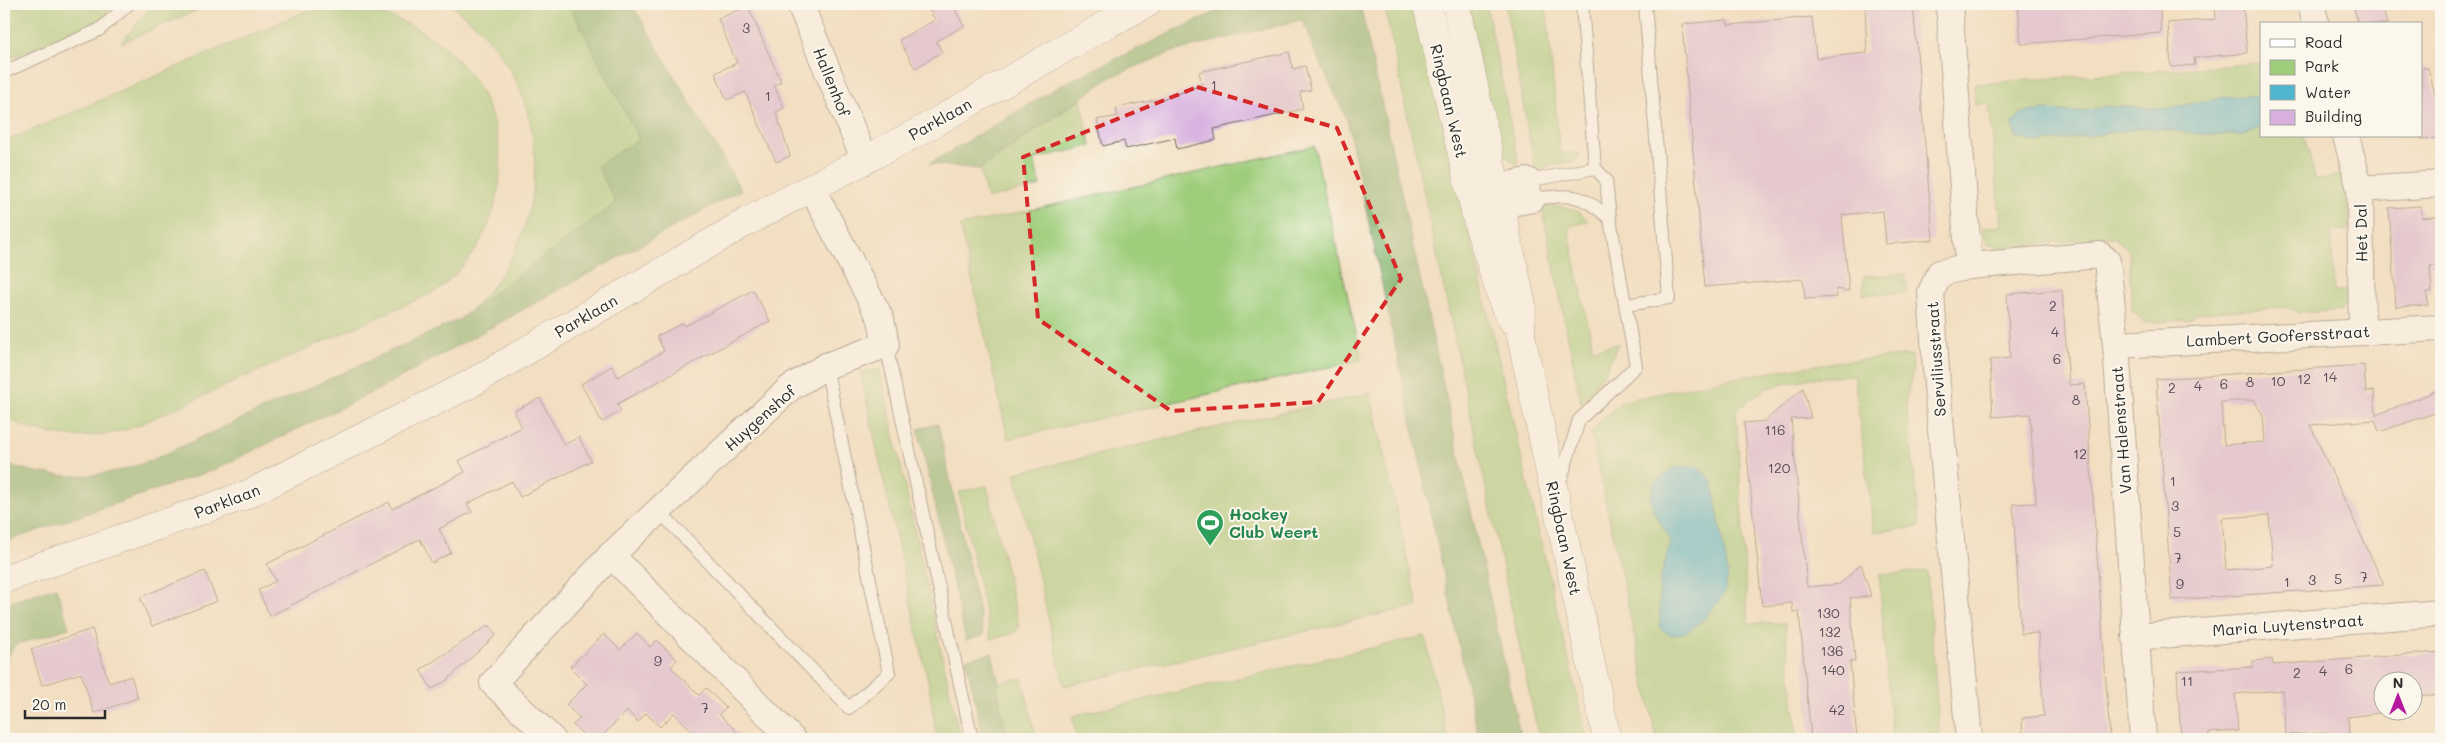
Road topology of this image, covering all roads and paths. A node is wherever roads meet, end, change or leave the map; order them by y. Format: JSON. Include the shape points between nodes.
{"nodes":[{"id":1,"x":129,"y":4,"type":"edge"},
{"id":2,"x":800,"y":4,"type":"edge"},
{"id":3,"x":1146,"y":4,"type":"edge"},
{"id":4,"x":1427,"y":4,"type":"edge"},
{"id":5,"x":1456,"y":4,"type":"edge"},
{"id":6,"x":1582,"y":4,"type":"edge"},
{"id":7,"x":1645,"y":4,"type":"edge"},
{"id":8,"x":1949,"y":4,"type":"edge"},
{"id":9,"x":2311,"y":4,"type":"edge"},
{"id":10,"x":2316,"y":22,"type":"edge"},
{"id":11,"x":4,"y":72,"type":"edge"},
{"id":12,"x":2347,"y":138,"type":"edge"},
{"id":13,"x":865,"y":161,"type":"junction"},
{"id":14,"x":1595,"y":168,"type":"junction"},
{"id":15,"x":2441,"y":184,"type":"edge"},
{"id":16,"x":812,"y":189,"type":"junction"},
{"id":17,"x":2360,"y":189,"type":"junction"},
{"id":18,"x":1530,"y":190,"type":"junction"},
{"id":19,"x":1499,"y":196,"type":"junction"},
{"id":20,"x":1472,"y":197,"type":"junction"},
{"id":21,"x":1610,"y":219,"type":"junction"},
{"id":22,"x":1969,"y":266,"type":"junction"},
{"id":23,"x":1626,"y":305,"type":"junction"},
{"id":24,"x":2441,"y":328,"type":"edge"},
{"id":25,"x":2362,"y":332,"type":"junction"},
{"id":26,"x":1521,"y":336,"type":"junction"},
{"id":27,"x":886,"y":345,"type":"junction"},
{"id":28,"x":2116,"y":345,"type":"junction"},
{"id":29,"x":826,"y":366,"type":"junction"},
{"id":30,"x":1555,"y":498,"type":"junction"},
{"id":31,"x":658,"y":511,"type":"junction"},
{"id":32,"x":611,"y":555,"type":"junction"},
{"id":33,"x":4,"y":579,"type":"edge"},
{"id":34,"x":2441,"y":613,"type":"edge"},
{"id":35,"x":2135,"y":637,"type":"junction"},
{"id":36,"x":552,"y":739,"type":"edge"},
{"id":37,"x":792,"y":739,"type":"edge"},
{"id":38,"x":972,"y":739,"type":"edge"},
{"id":39,"x":1607,"y":739,"type":"edge"},
{"id":40,"x":1969,"y":739,"type":"edge"},
{"id":41,"x":2143,"y":739,"type":"edge"}],
"edges":[{"from":1,"to":11,"type":"lane","via":[[99,30]]},
{"from":2,"to":13,"type":"street","name":"Hallenhof"},
{"from":3,"to":13,"type":"street","name":"Parklaan"},
{"from":4,"to":20,"type":"street","name":"Ringbaan West"},
{"from":5,"to":19,"type":"street","name":"Ringbaan West"},
{"from":6,"to":14,"type":"lane"},
{"from":7,"to":23,"type":"lane","via":[[1669,298]]},
{"from":8,"to":22,"type":"street"},
{"from":9,"to":10,"type":"street"},
{"from":12,"to":17,"type":"street","name":"Het Dal"},
{"from":13,"to":16,"type":"street","name":"Parklaan"},
{"from":14,"to":18,"type":"lane"},
{"from":14,"to":21,"type":"lane","via":[[1606,180]]},
{"from":15,"to":17,"type":"street"},
{"from":16,"to":27,"type":"street","via":[[881,319]]},
{"from":16,"to":33,"type":"street","name":"Parklaan","via":[[748,222],[468,385],[246,495]]},
{"from":17,"to":25,"type":"street","name":"Het Dal"},
{"from":18,"to":19,"type":"street"},
{"from":18,"to":21,"type":"lane","via":[[1572,194],[1593,203]]},
{"from":19,"to":20,"type":"street"},
{"from":19,"to":26,"type":"street","name":"Ringbaan West","via":[[1522,306]]},
{"from":20,"to":26,"type":"street","name":"Ringbaan West","via":[[1504,304]]},
{"from":21,"to":23,"type":"lane"},
{"from":22,"to":28,"type":"street","name":"Van Halenstraat","via":[[2100,256],[2107,261]]},
{"from":22,"to":40,"type":"street","name":"Serviliusstraat","via":[[1940,273],[1931,292]]},
{"from":23,"to":30,"type":"lane","via":[[1636,366],[1579,420]]},
{"from":24,"to":25,"type":"street","name":"Lambert Goofersstraat"},
{"from":25,"to":28,"type":"street","name":"Lambert Goofersstraat"},
{"from":26,"to":30,"type":"street","name":"Ringbaan West"},
{"from":27,"to":29,"type":"street","name":"Huygenshof"},
{"from":27,"to":38,"type":"lane"},
{"from":28,"to":35,"type":"street","name":"Van Halenstraat"},
{"from":29,"to":31,"type":"street","name":"Huygenshof","via":[[790,388]]},
{"from":29,"to":31,"type":"lane","via":[[889,673],[848,708]]},
{"from":30,"to":39,"type":"street","name":"Ringbaan West"},
{"from":31,"to":32,"type":"street","name":"Huygenshof"},
{"from":32,"to":36,"type":"street","name":"Huygenshof","via":[[494,683]]},
{"from":32,"to":37,"type":"street"},
{"from":34,"to":35,"type":"street","name":"Maria Luytenstraat"},
{"from":35,"to":41,"type":"street","name":"Van Halenstraat"}]}
